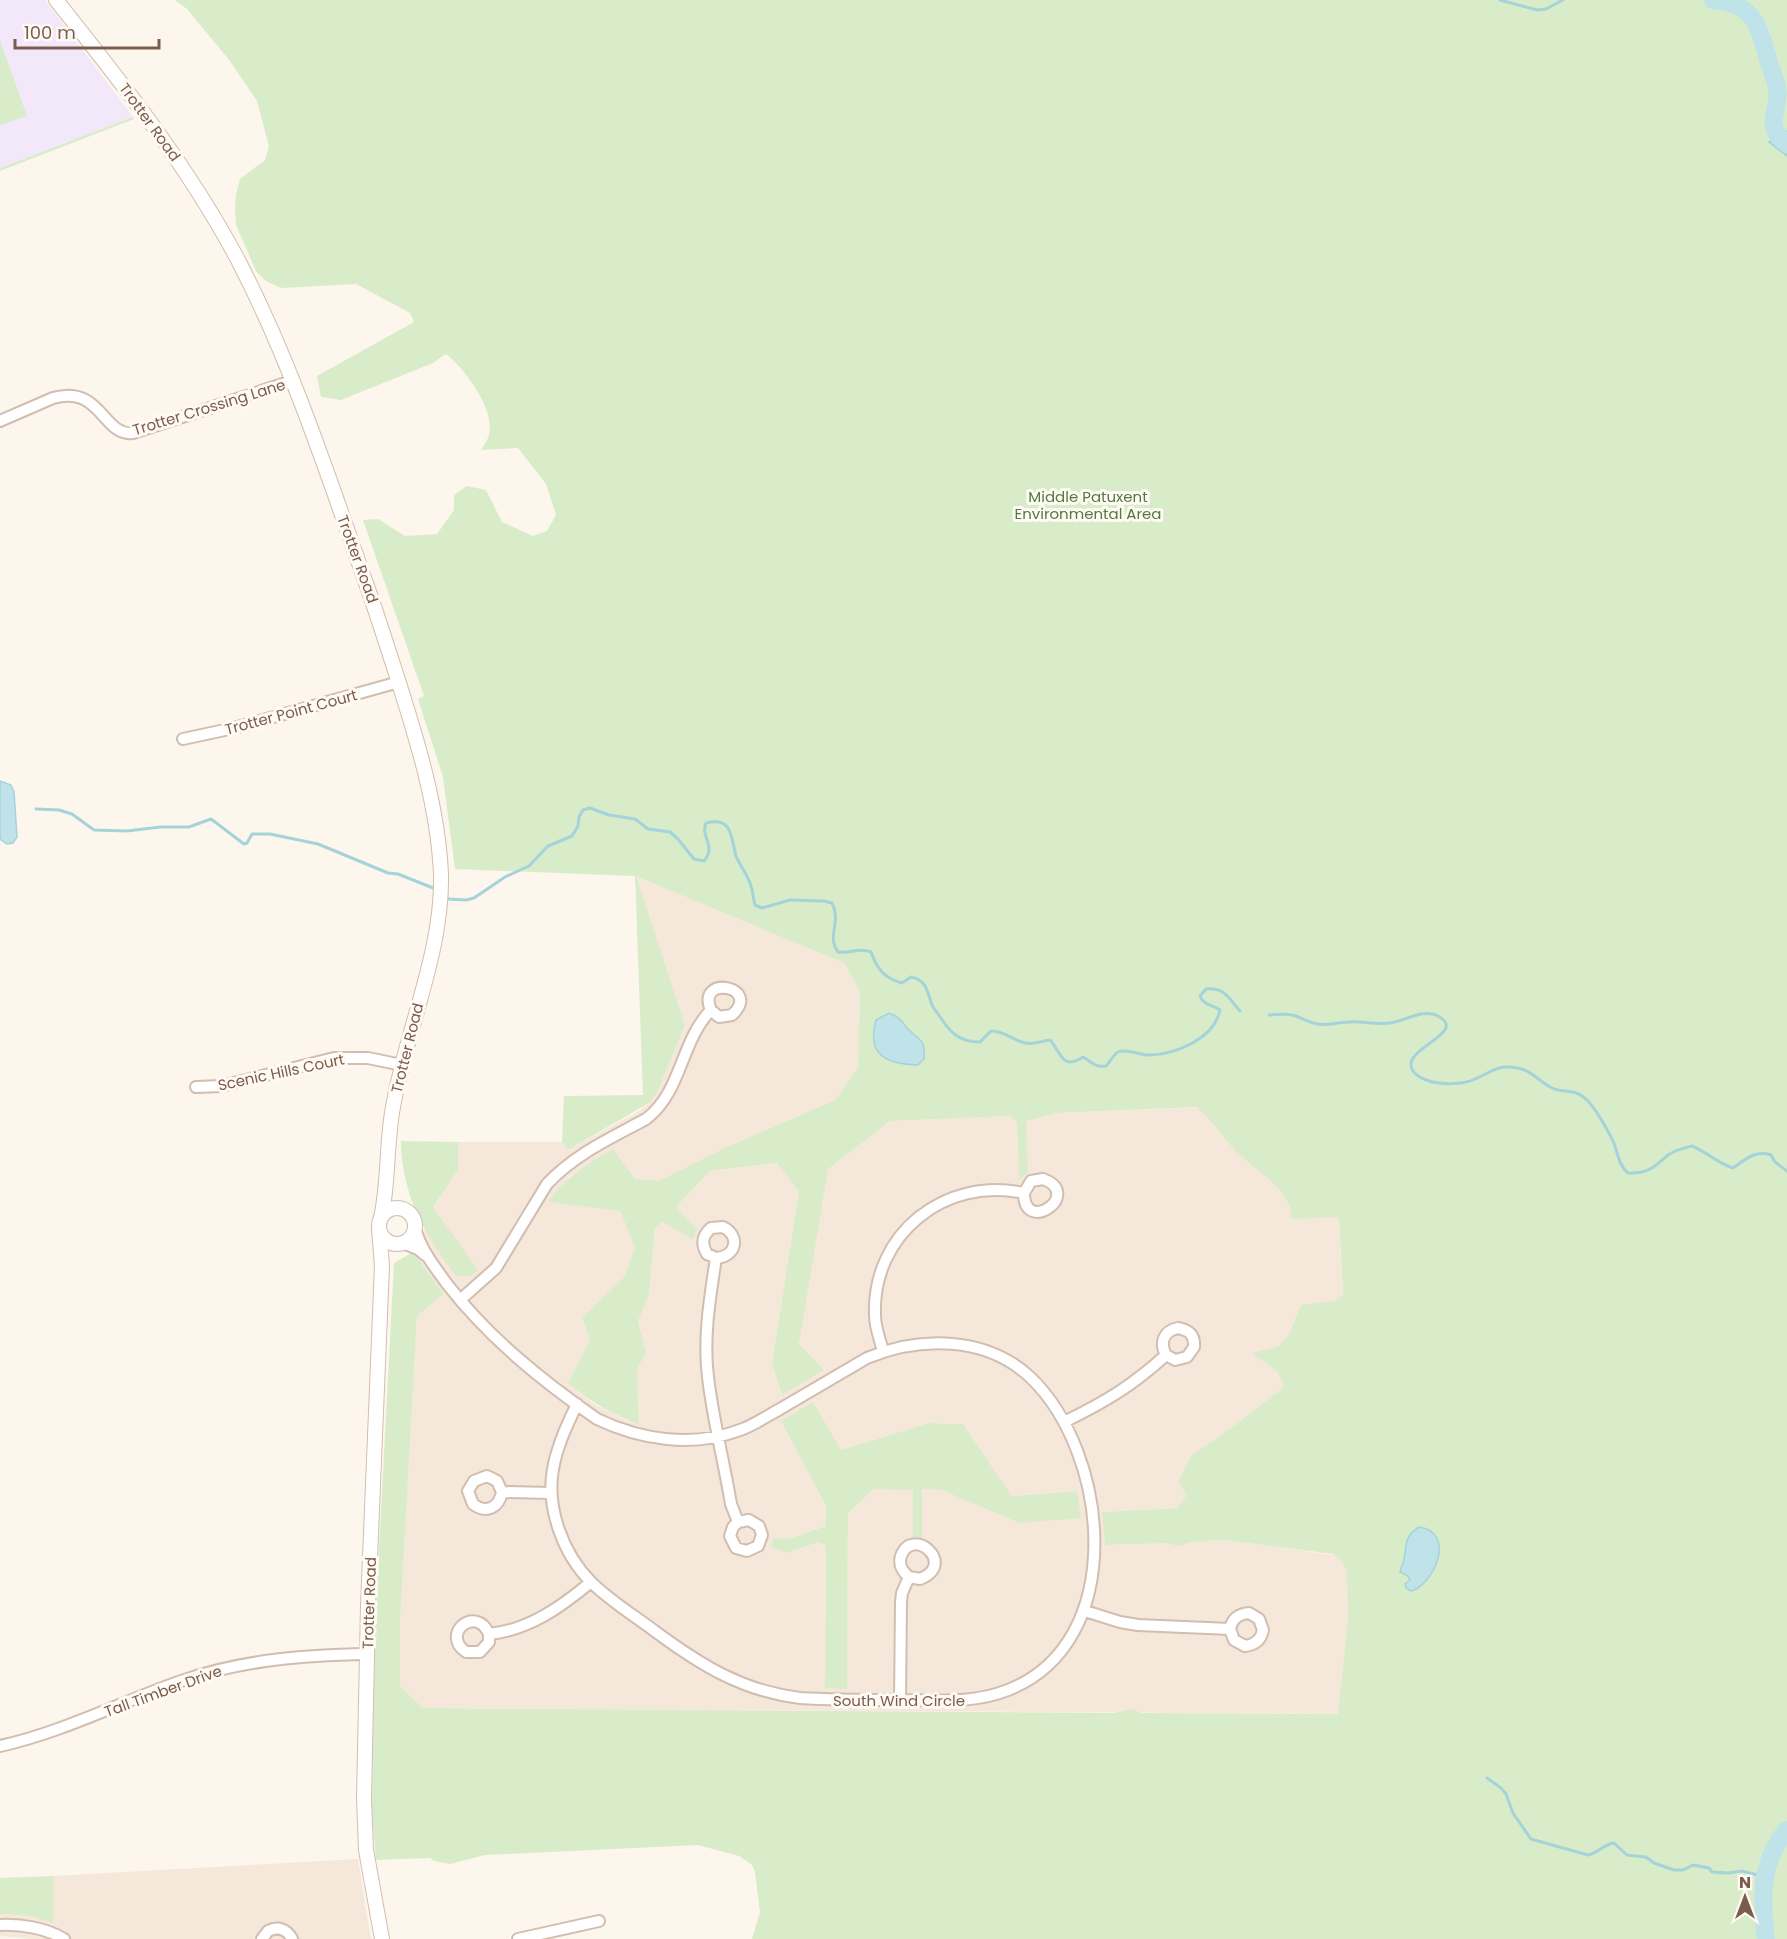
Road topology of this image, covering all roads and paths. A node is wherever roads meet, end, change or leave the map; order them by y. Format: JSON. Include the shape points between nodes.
{"nodes":[{"id":1,"x":56,"y":0,"type":"edge"},
{"id":2,"x":292,"y":381,"type":"junction"},
{"id":3,"x":0,"y":421,"type":"edge"},
{"id":4,"x":399,"y":682,"type":"junction"},
{"id":5,"x":183,"y":740,"type":"dead end"},
{"id":6,"x":711,"y":1010,"type":"dead end"},
{"id":7,"x":402,"y":1065,"type":"junction"},
{"id":8,"x":196,"y":1087,"type":"dead end"},
{"id":9,"x":386,"y":1182,"type":"junction"},
{"id":10,"x":1024,"y":1193,"type":"dead end"},
{"id":11,"x":405,"y":1210,"type":"junction"},
{"id":12,"x":380,"y":1224,"type":"junction"},
{"id":13,"x":415,"y":1228,"type":"junction"},
{"id":14,"x":402,"y":1243,"type":"junction"},
{"id":15,"x":427,"y":1257,"type":"junction"},
{"id":16,"x":716,"y":1258,"type":"dead end"},
{"id":17,"x":381,"y":1266,"type":"junction"},
{"id":18,"x":460,"y":1300,"type":"junction"},
{"id":19,"x":883,"y":1351,"type":"junction"},
{"id":20,"x":1166,"y":1355,"type":"dead end"},
{"id":21,"x":577,"y":1404,"type":"junction"},
{"id":22,"x":1064,"y":1422,"type":"junction"},
{"id":23,"x":719,"y":1436,"type":"junction"},
{"id":24,"x":502,"y":1492,"type":"dead end"},
{"id":25,"x":551,"y":1493,"type":"junction"},
{"id":26,"x":738,"y":1522,"type":"dead end"},
{"id":27,"x":909,"y":1577,"type":"dead end"},
{"id":28,"x":591,"y":1582,"type":"junction"},
{"id":29,"x":1084,"y":1611,"type":"junction"},
{"id":30,"x":1230,"y":1629,"type":"dead end"},
{"id":31,"x":489,"y":1634,"type":"dead end"},
{"id":32,"x":367,"y":1654,"type":"junction"},
{"id":33,"x":900,"y":1700,"type":"junction"},
{"id":34,"x":0,"y":1746,"type":"edge"},
{"id":35,"x":599,"y":1921,"type":"dead end"},
{"id":36,"x":0,"y":1925,"type":"edge"},
{"id":37,"x":64,"y":1939,"type":"edge"},
{"id":38,"x":262,"y":1939,"type":"edge"},
{"id":39,"x":291,"y":1939,"type":"edge"},
{"id":40,"x":382,"y":1939,"type":"edge"},
{"id":41,"x":518,"y":1939,"type":"edge"}],
"edges":[{"from":1,"to":2,"type":"street","name":"Trotter Road","via":[[185,169],[237,260]]},
{"from":2,"to":3,"type":"street","name":"Trotter Crossing Lane","via":[[133,433],[121,431],[92,402],[76,396],[53,398]]},
{"from":2,"to":4,"type":"street","name":"Trotter Road"},
{"from":4,"to":5,"type":"street","name":"Trotter Point Court"},
{"from":4,"to":7,"type":"street","name":"Trotter Road","via":[[431,798],[441,875],[432,948]]},
{"from":6,"to":18,"type":"street","via":[[696,1027],[663,1104],[646,1119],[582,1154],[558,1172],[496,1268]]},
{"from":7,"to":8,"type":"street","name":"Scenic Hills Court","via":[[368,1058],[334,1058],[222,1086]]},
{"from":7,"to":9,"type":"street","name":"Trotter Road","via":[[392,1109]]},
{"from":9,"to":11,"type":"street"},
{"from":9,"to":12,"type":"street","name":"Trotter Road"},
{"from":10,"to":19,"type":"street","via":[[983,1190],[950,1198],[905,1230],[884,1262],[878,1281],[875,1317]]},
{"from":11,"to":12,"type":"street","via":[[388,1210]]},
{"from":11,"to":13,"type":"street","via":[[413,1217]]},
{"from":12,"to":14,"type":"street","via":[[387,1241]]},
{"from":12,"to":17,"type":"street","name":"Trotter Road"},
{"from":13,"to":14,"type":"street"},
{"from":13,"to":15,"type":"street","name":"South Wind Circle"},
{"from":14,"to":15,"type":"street","name":"South Wind Circle","via":[[418,1248]]},
{"from":14,"to":17,"type":"street","via":[[390,1251]]},
{"from":15,"to":18,"type":"street","name":"South Wind Circle"},
{"from":16,"to":23,"type":"street","via":[[707,1358]]},
{"from":17,"to":32,"type":"street","name":"Trotter Road"},
{"from":18,"to":21,"type":"street","name":"South Wind Circle","via":[[510,1352]]},
{"from":19,"to":22,"type":"street","name":"South Wind Circle","via":[[929,1342],[982,1350],[1028,1376]]},
{"from":19,"to":23,"type":"street","name":"South Wind Circle","via":[[756,1423]]},
{"from":20,"to":22,"type":"street","via":[[1109,1400]]},
{"from":21,"to":23,"type":"street","name":"South Wind Circle","via":[[612,1426],[648,1437],[684,1440]]},
{"from":21,"to":25,"type":"street","name":"South Wind Circle","via":[[557,1452]]},
{"from":22,"to":29,"type":"street","name":"South Wind Circle","via":[[1086,1481],[1092,1512],[1093,1561]]},
{"from":23,"to":26,"type":"street"},
{"from":24,"to":25,"type":"street"},
{"from":25,"to":28,"type":"street","name":"South Wind Circle","via":[[561,1535]]},
{"from":27,"to":33,"type":"street","via":[[901,1602]]},
{"from":28,"to":31,"type":"street","via":[[543,1617],[518,1629]]},
{"from":28,"to":33,"type":"street","name":"South Wind Circle","via":[[691,1658],[749,1687],[800,1698]]},
{"from":29,"to":30,"type":"street","via":[[1138,1625]]},
{"from":29,"to":33,"type":"street","name":"South Wind Circle","via":[[1054,1659],[1025,1682],[961,1702]]},
{"from":32,"to":34,"type":"street","name":"Tall Timber Drive","via":[[289,1657],[237,1665],[182,1681],[61,1729]]},
{"from":32,"to":40,"type":"street","name":"Trotter Road","via":[[364,1824]]},
{"from":35,"to":41,"type":"street"},
{"from":36,"to":37,"type":"street","via":[[26,1926]]},
{"from":38,"to":39,"type":"street","via":[[268,1931],[280,1928]]}]}
